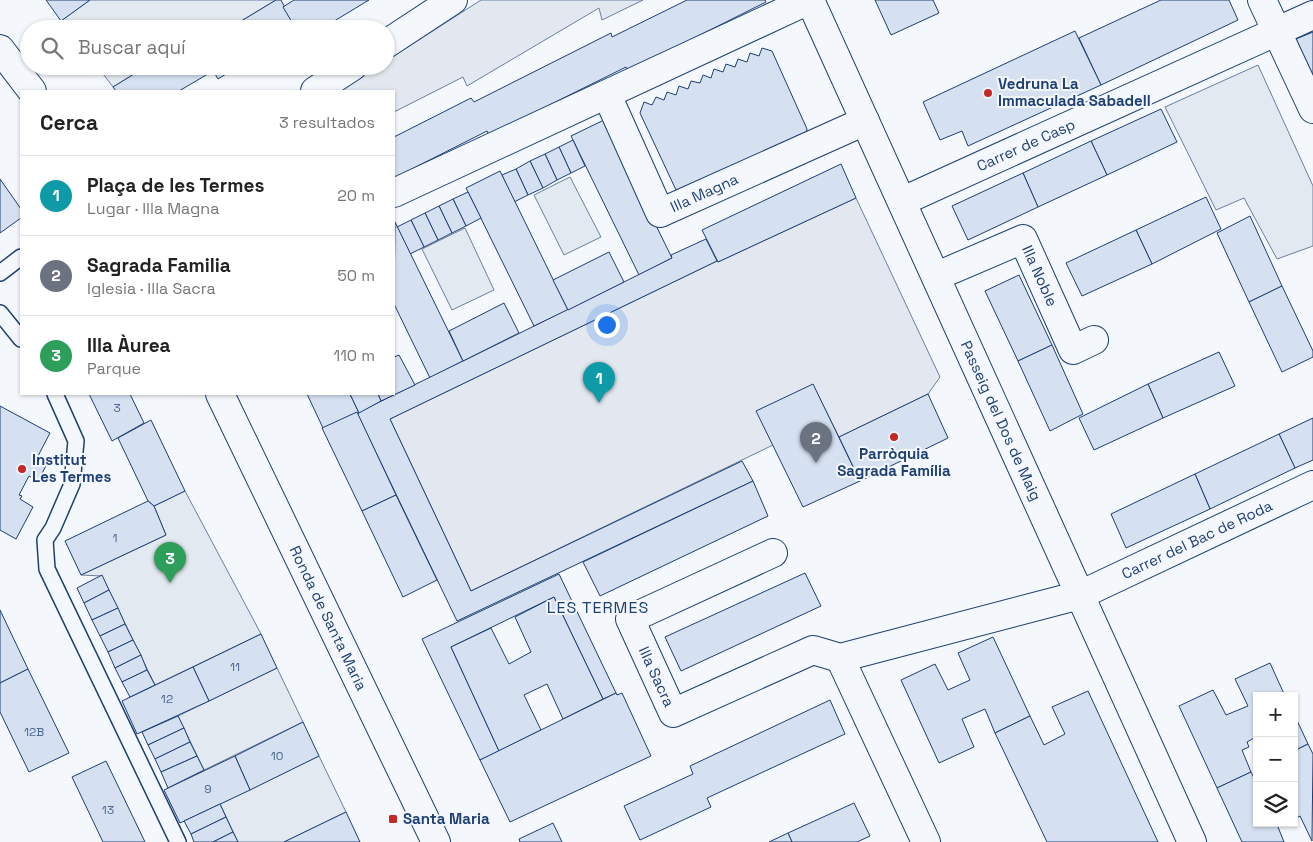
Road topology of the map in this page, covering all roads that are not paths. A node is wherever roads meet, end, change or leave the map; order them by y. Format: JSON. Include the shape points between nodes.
{"nodes":[{"id":1,"x":809,"y":0,"type":"edge"},
{"id":2,"x":1262,"y":0,"type":"edge"},
{"id":3,"x":447,"y":2,"type":"edge"},
{"id":4,"x":1313,"y":15,"type":"edge"},
{"id":5,"x":1278,"y":31,"type":"junction"},
{"id":6,"x":395,"y":38,"type":"edge"},
{"id":7,"x":0,"y":49,"type":"edge"},
{"id":8,"x":339,"y":75,"type":"edge"},
{"id":9,"x":31,"y":90,"type":"edge"},
{"id":10,"x":317,"y":90,"type":"edge"},
{"id":11,"x":607,"y":96,"type":"junction"},
{"id":12,"x":1313,"y":109,"type":"edge"},
{"id":13,"x":865,"y":120,"type":"junction"},
{"id":14,"x":395,"y":194,"type":"edge"},
{"id":15,"x":903,"y":201,"type":"junction"},
{"id":16,"x":20,"y":258,"type":"edge"},
{"id":17,"x":0,"y":273,"type":"edge"},
{"id":18,"x":936,"y":276,"type":"junction"},
{"id":19,"x":0,"y":313,"type":"edge"},
{"id":20,"x":20,"y":338,"type":"edge"},
{"id":21,"x":1094,"y":340,"type":"dead end"},
{"id":22,"x":55,"y":395,"type":"edge"},
{"id":23,"x":220,"y":395,"type":"edge"},
{"id":24,"x":1313,"y":485,"type":"edge"},
{"id":25,"x":773,"y":553,"type":"dead end"},
{"id":26,"x":1080,"y":595,"type":"junction"},
{"id":27,"x":840,"y":658,"type":"junction"},
{"id":28,"x":178,"y":842,"type":"edge"},
{"id":29,"x":436,"y":842,"type":"edge"},
{"id":30,"x":926,"y":842,"type":"edge"},
{"id":31,"x":1192,"y":842,"type":"edge"}],
"edges":[{"from":1,"to":11,"type":"street"},
{"from":1,"to":13,"type":"street","name":"Passeig del Dos de Maig"},
{"from":2,"to":5,"type":"street"},
{"from":3,"to":6,"type":"street"},
{"from":4,"to":5,"type":"street","name":"Carrer de Casp"},
{"from":5,"to":12,"type":"street"},
{"from":5,"to":15,"type":"street","name":"Carrer de Casp"},
{"from":7,"to":9,"type":"street"},
{"from":8,"to":10,"type":"street"},
{"from":11,"to":13,"type":"street","name":"Illa Magna","via":[[660,213]]},
{"from":11,"to":14,"type":"street"},
{"from":13,"to":15,"type":"street","name":"Passeig del Dos de Maig"},
{"from":15,"to":18,"type":"street","name":"Passeig del Dos de Maig"},
{"from":16,"to":17,"type":"lane"},
{"from":18,"to":21,"type":"street","name":"Illa Noble","via":[[1023,239],[1073,350]]},
{"from":18,"to":26,"type":"street","name":"Passeig del Dos de Maig"},
{"from":19,"to":20,"type":"lane"},
{"from":22,"to":28,"type":"lane","via":[[76,441],[72,484],[45,540],[47,569]]},
{"from":23,"to":29,"type":"street","name":"Ronda de Santa Maria"},
{"from":24,"to":26,"type":"street","name":"Carrer del Bac de Roda"},
{"from":25,"to":27,"type":"street","name":"Illa Sacra","via":[[630,619],[674,714],[813,650]]},
{"from":26,"to":27,"type":"street"},
{"from":26,"to":31,"type":"street","name":"Passeig del Dos de Maig"},
{"from":27,"to":30,"type":"street"}]}
